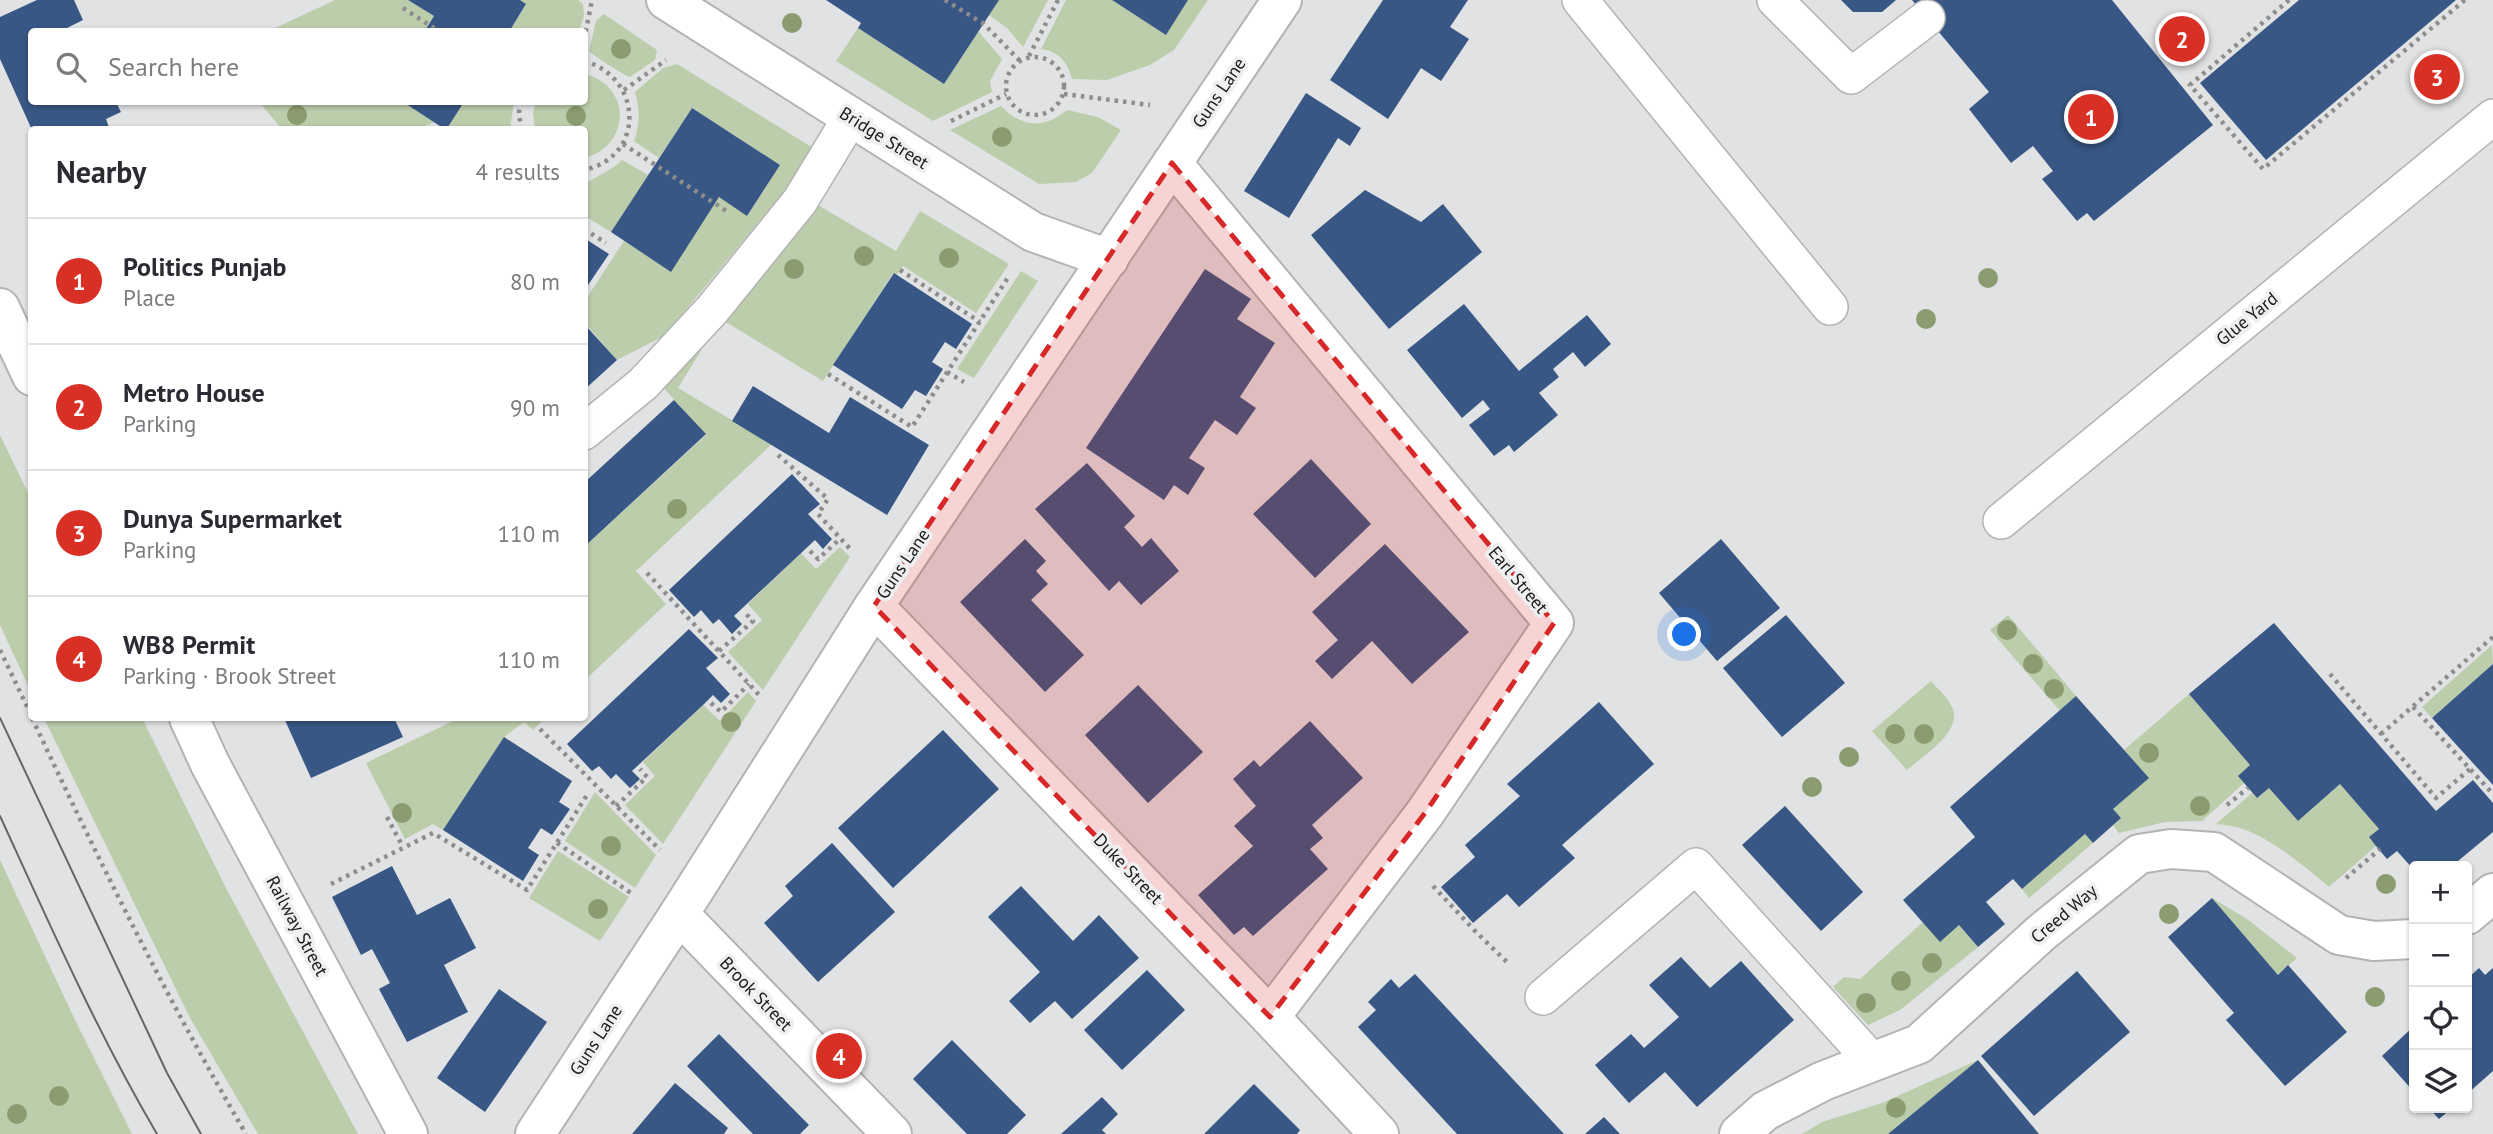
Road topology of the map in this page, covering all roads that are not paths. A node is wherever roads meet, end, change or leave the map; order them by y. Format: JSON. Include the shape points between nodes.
{"nodes":[{"id":1,"x":666,"y":0,"type":"edge"},
{"id":2,"x":1282,"y":0,"type":"edge"},
{"id":3,"x":1580,"y":0,"type":"edge"},
{"id":4,"x":1775,"y":0,"type":"edge"},
{"id":5,"x":1927,"y":18,"type":"dead end"},
{"id":6,"x":851,"y":117,"type":"junction"},
{"id":7,"x":2493,"y":117,"type":"edge"},
{"id":8,"x":1172,"y":163,"type":"junction"},
{"id":9,"x":1109,"y":259,"type":"junction"},
{"id":10,"x":0,"y":307,"type":"edge"},
{"id":11,"x":1829,"y":307,"type":"dead end"},
{"id":12,"x":28,"y":367,"type":"edge"},
{"id":13,"x":588,"y":429,"type":"edge"},
{"id":14,"x":2000,"y":521,"type":"dead end"},
{"id":15,"x":874,"y":606,"type":"junction"},
{"id":16,"x":190,"y":721,"type":"edge"},
{"id":17,"x":2493,"y":893,"type":"edge"},
{"id":18,"x":2472,"y":911,"type":"edge"},
{"id":19,"x":679,"y":914,"type":"junction"},
{"id":20,"x":2409,"y":939,"type":"edge"},
{"id":21,"x":1543,"y":997,"type":"road end"},
{"id":22,"x":1270,"y":1017,"type":"junction"},
{"id":23,"x":1873,"y":1062,"type":"junction"},
{"id":24,"x":408,"y":1134,"type":"edge"},
{"id":25,"x":535,"y":1134,"type":"edge"},
{"id":26,"x":892,"y":1134,"type":"edge"},
{"id":27,"x":1379,"y":1134,"type":"edge"},
{"id":28,"x":1739,"y":1134,"type":"edge"}],
"edges":[{"from":1,"to":6,"type":"street","name":"Bridge Street"},
{"from":2,"to":8,"type":"street","name":"Guns Lane"},
{"from":3,"to":11,"type":"lane"},
{"from":4,"to":5,"type":"lane","via":[[1851,76]]},
{"from":6,"to":9,"type":"street","name":"Bridge Street","via":[[1033,232]]},
{"from":6,"to":13,"type":"lane","via":[[800,201],[712,310],[643,384]]},
{"from":7,"to":14,"type":"lane","name":"Glue Yard"},
{"from":8,"to":9,"type":"street","name":"Guns Lane"},
{"from":8,"to":22,"type":"street","name":"Earl Street","via":[[1554,622],[1425,813]]},
{"from":9,"to":15,"type":"street","name":"Guns Lane"},
{"from":10,"to":12,"type":"street"},
{"from":15,"to":19,"type":"street","name":"Guns Lane"},
{"from":15,"to":22,"type":"street","name":"Duke Street"},
{"from":16,"to":24,"type":"street","name":"Railway Street"},
{"from":17,"to":18,"type":"street"},
{"from":19,"to":25,"type":"street","name":"Guns Lane"},
{"from":19,"to":26,"type":"street","name":"Brook Street"},
{"from":20,"to":23,"type":"street","name":"Creed Way","via":[[2339,935],[2214,852],[2171,849],[2139,854],[2041,933],[1919,1044]]},
{"from":21,"to":23,"type":"lane","via":[[1696,866]]},
{"from":22,"to":27,"type":"street","name":"Duke Street"},
{"from":23,"to":28,"type":"street","name":"Creed Way","via":[[1823,1080],[1765,1111]]}]}
